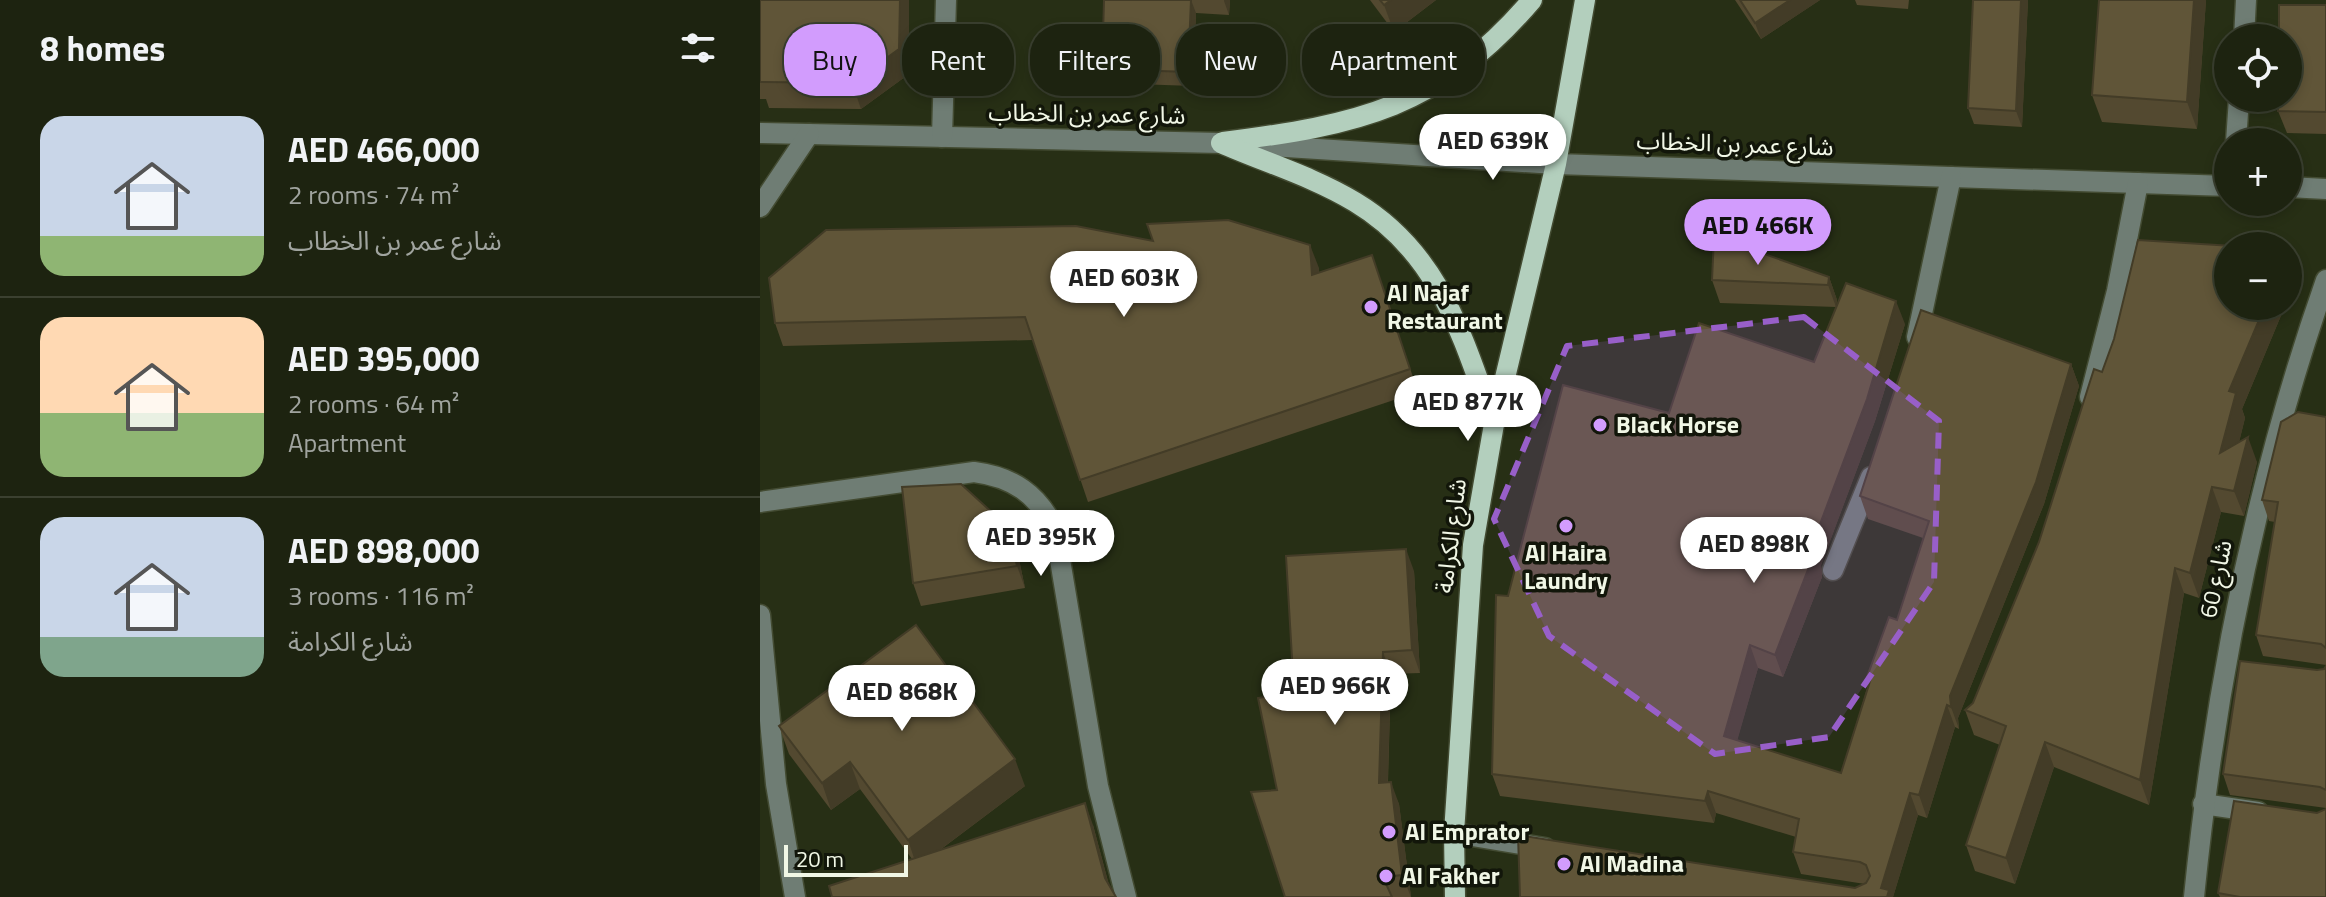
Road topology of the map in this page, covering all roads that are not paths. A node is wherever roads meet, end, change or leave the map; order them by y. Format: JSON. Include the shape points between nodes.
{"nodes":[{"id":1,"x":946,"y":0,"type":"edge"},
{"id":2,"x":1532,"y":0,"type":"edge"},
{"id":3,"x":1585,"y":0,"type":"edge"},
{"id":4,"x":2246,"y":0,"type":"edge"},
{"id":5,"x":2245,"y":24,"type":"edge"},
{"id":6,"x":760,"y":133,"type":"edge"},
{"id":7,"x":809,"y":134,"type":"junction"},
{"id":8,"x":942,"y":137,"type":"junction"},
{"id":9,"x":1221,"y":143,"type":"junction"},
{"id":10,"x":1556,"y":164,"type":"junction"},
{"id":11,"x":1951,"y":177,"type":"junction"},
{"id":12,"x":2138,"y":183,"type":"junction"},
{"id":13,"x":2214,"y":186,"type":"edge"},
{"id":14,"x":2302,"y":188,"type":"edge"},
{"id":15,"x":2326,"y":189,"type":"edge"},
{"id":16,"x":760,"y":207,"type":"edge"},
{"id":17,"x":2326,"y":280,"type":"edge"},
{"id":18,"x":1913,"y":351,"type":"edge"},
{"id":19,"x":2086,"y":412,"type":"edge"},
{"id":20,"x":1494,"y":424,"type":"junction"},
{"id":21,"x":1879,"y":455,"type":"edge"},
{"id":22,"x":760,"y":502,"type":"edge"},
{"id":23,"x":1833,"y":570,"type":"dead end"},
{"id":24,"x":760,"y":615,"type":"edge"},
{"id":25,"x":2203,"y":804,"type":"junction"},
{"id":26,"x":2280,"y":815,"type":"edge"},
{"id":27,"x":1454,"y":833,"type":"junction"},
{"id":28,"x":1565,"y":851,"type":"edge"},
{"id":29,"x":795,"y":897,"type":"edge"},
{"id":30,"x":1126,"y":897,"type":"edge"},
{"id":31,"x":1455,"y":897,"type":"edge"},
{"id":32,"x":2194,"y":897,"type":"edge"}],
"edges":[{"from":1,"to":8,"type":"street"},
{"from":2,"to":9,"type":"main road","via":[[1475,59],[1399,105],[1314,131]]},
{"from":3,"to":10,"type":"main road","name":"شارع الكرامة"},
{"from":4,"to":5,"type":"street"},
{"from":6,"to":7,"type":"street","name":"شارع عمر بن الخطاب"},
{"from":7,"to":8,"type":"street","name":"شارع عمر بن الخطاب"},
{"from":7,"to":16,"type":"street"},
{"from":8,"to":9,"type":"street","name":"شارع عمر بن الخطاب"},
{"from":9,"to":10,"type":"street","name":"شارع عمر بن الخطاب"},
{"from":9,"to":20,"type":"main road","via":[[1353,201],[1409,246],[1443,293]]},
{"from":10,"to":11,"type":"street","name":"شارع عمر بن الخطاب"},
{"from":10,"to":20,"type":"main road","name":"شارع الكرامة"},
{"from":11,"to":12,"type":"street","name":"شارع عمر بن الخطاب"},
{"from":11,"to":18,"type":"street"},
{"from":12,"to":13,"type":"street","name":"شارع عمر بن الخطاب"},
{"from":12,"to":19,"type":"street"},
{"from":14,"to":15,"type":"street"},
{"from":17,"to":25,"type":"street","name":"شارع 60","via":[[2277,436],[2246,562],[2233,665]]},
{"from":20,"to":27,"type":"main road","name":"شارع الكرامة","via":[[1473,545]]},
{"from":21,"to":23,"type":"street"},
{"from":22,"to":30,"type":"street","via":[[974,472],[995,475],[1032,495],[1055,530],[1098,786]]},
{"from":24,"to":29,"type":"street","via":[[776,784]]},
{"from":25,"to":26,"type":"street"},
{"from":25,"to":32,"type":"street","name":"شارع 60"},
{"from":27,"to":28,"type":"street"},
{"from":27,"to":31,"type":"main road","name":"شارع الكرامة"}]}
